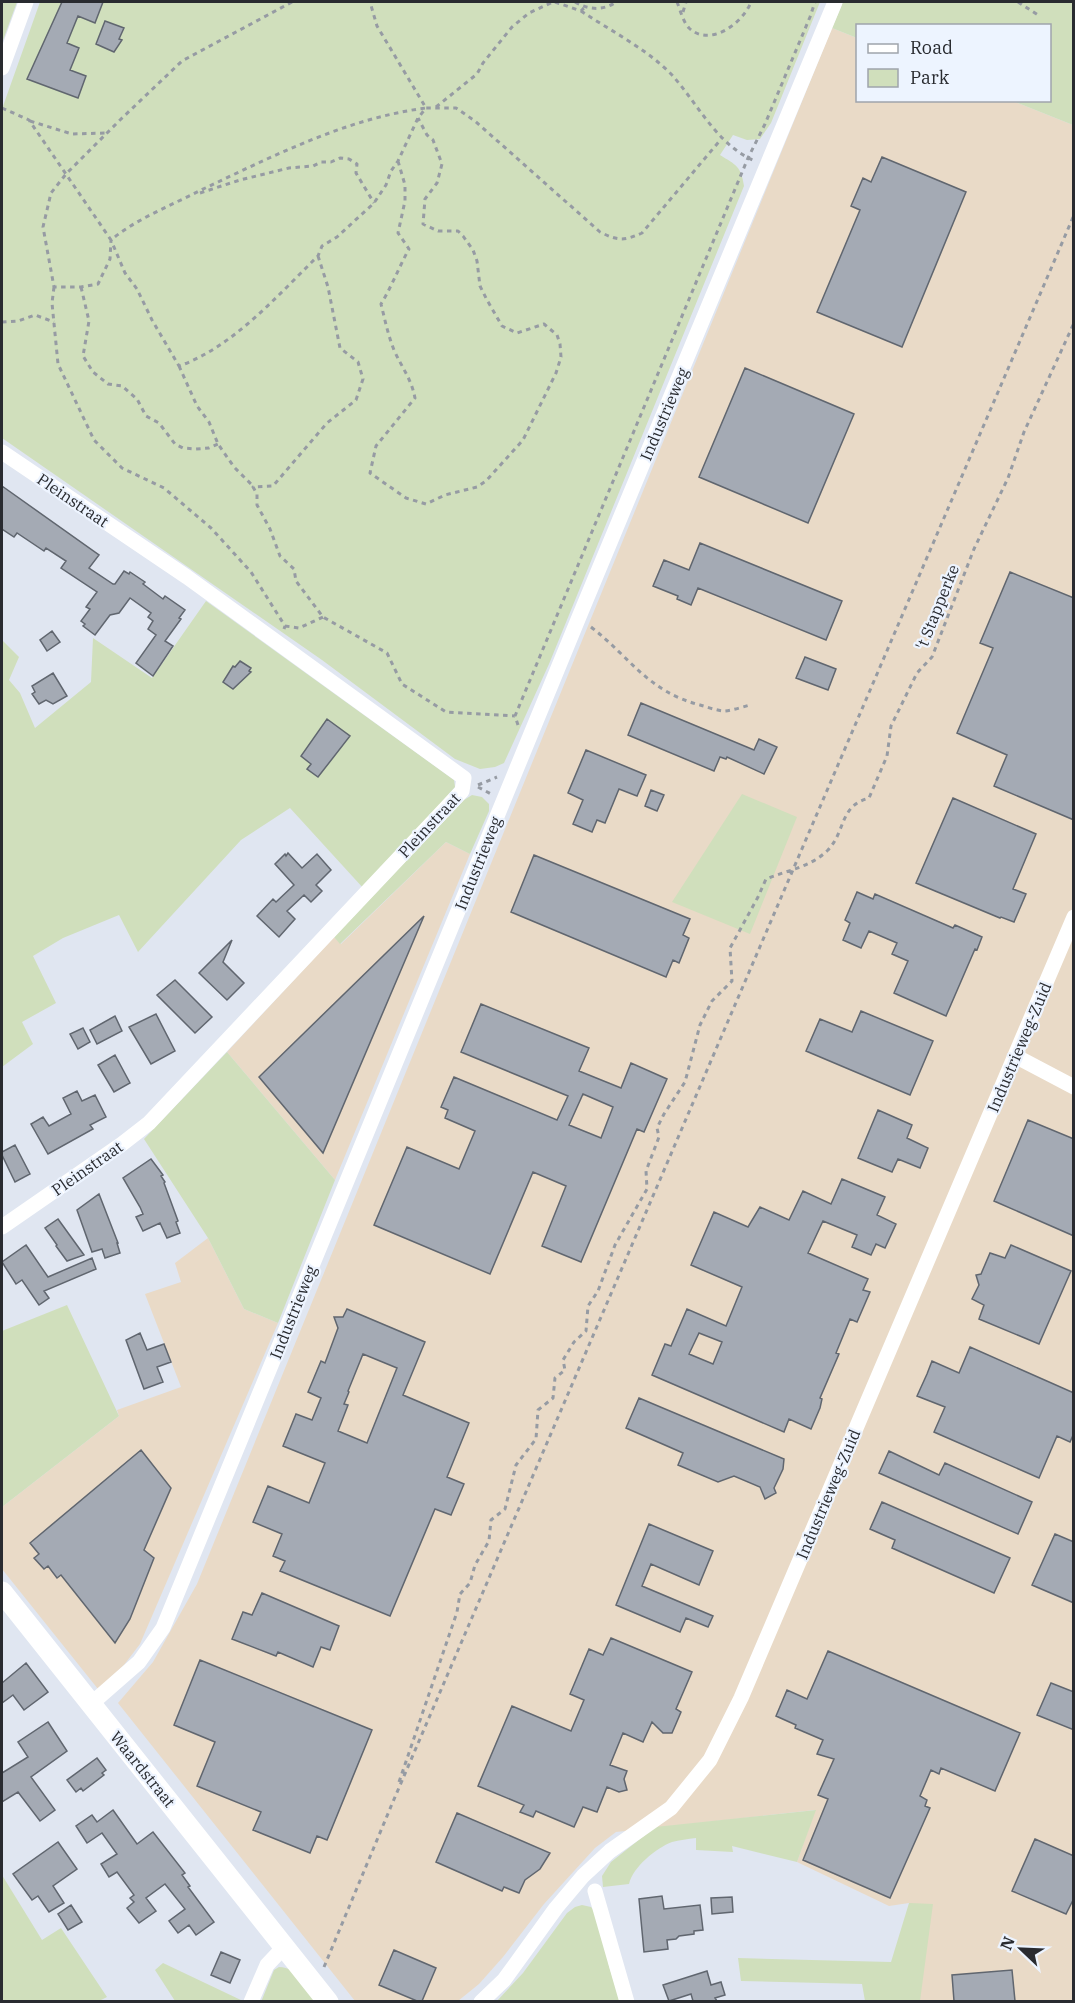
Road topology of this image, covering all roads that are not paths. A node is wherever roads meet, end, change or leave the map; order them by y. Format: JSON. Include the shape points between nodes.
{"nodes":[{"id":1,"x":26,"y":2,"type":"edge"},
{"id":2,"x":835,"y":2,"type":"edge"},
{"id":3,"x":2,"y":68,"type":"edge"},
{"id":4,"x":2,"y":452,"type":"edge"},
{"id":5,"x":1074,"y":917,"type":"edge"},
{"id":6,"x":1015,"y":1056,"type":"junction"},
{"id":7,"x":1074,"y":1087,"type":"edge"},
{"id":8,"x":2,"y":1227,"type":"edge"},
{"id":9,"x":2,"y":1592,"type":"edge"},
{"id":10,"x":91,"y":1704,"type":"junction"},
{"id":11,"x":595,"y":1891,"type":"dead end"},
{"id":12,"x":285,"y":1947,"type":"junction"},
{"id":13,"x":322,"y":1994,"type":"edge"},
{"id":14,"x":251,"y":2001,"type":"edge"},
{"id":15,"x":481,"y":2001,"type":"edge"},
{"id":16,"x":627,"y":2001,"type":"edge"}],
"edges":[{"from":1,"to":3,"type":"street"},
{"from":2,"to":10,"type":"street","name":"Industrieweg","via":[[163,1628],[140,1662]]},
{"from":4,"to":8,"type":"street","name":"Pleinstraat","via":[[187,577],[468,785],[149,1123]]},
{"from":5,"to":6,"type":"street","name":"Industrieweg-Zuid"},
{"from":6,"to":7,"type":"street"},
{"from":6,"to":15,"type":"street","name":"Industrieweg-Zuid","via":[[741,1698],[710,1760],[671,1808],[610,1851],[583,1876],[504,1980]]},
{"from":9,"to":10,"type":"street","name":"Waardstraat"},
{"from":10,"to":12,"type":"street","name":"Waardstraat"},
{"from":11,"to":16,"type":"street"},
{"from":12,"to":13,"type":"street","name":"Waardstraat"},
{"from":12,"to":14,"type":"street","via":[[267,1965]]}]}
